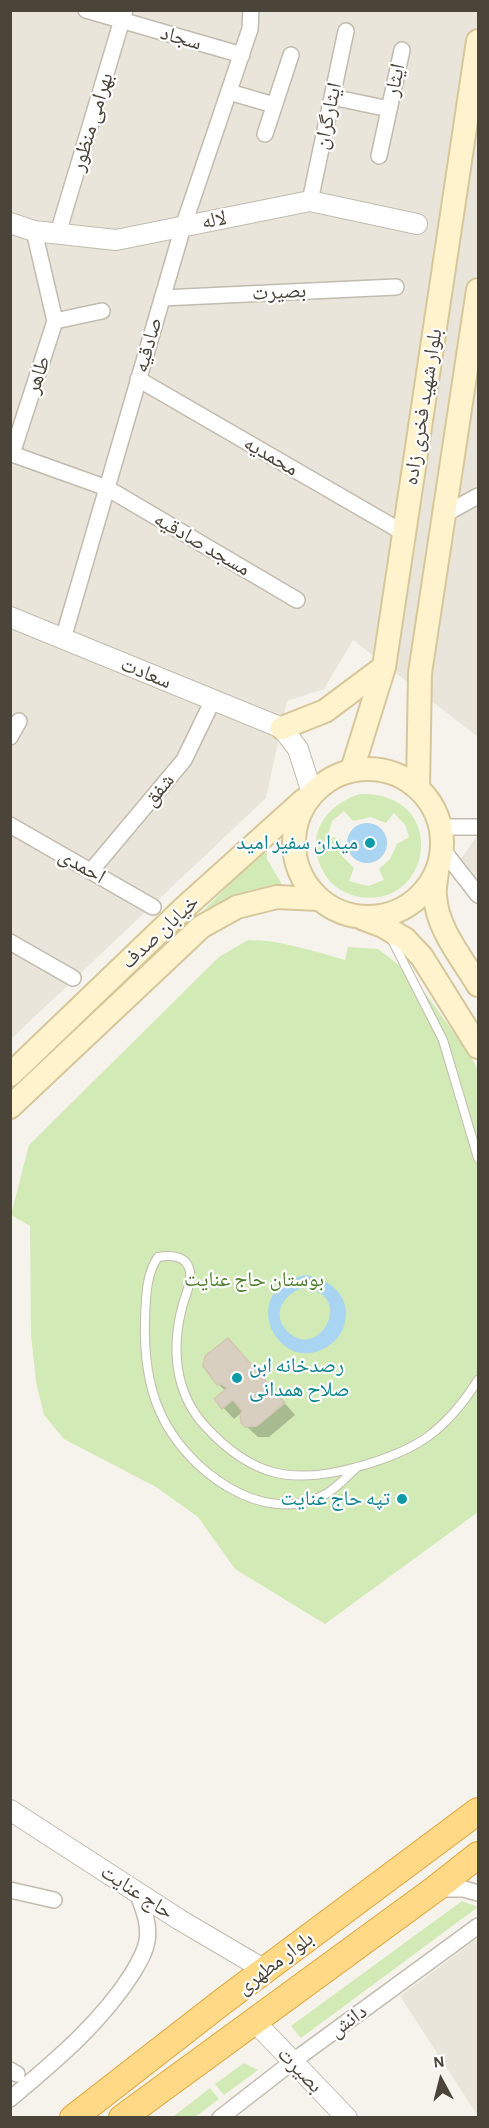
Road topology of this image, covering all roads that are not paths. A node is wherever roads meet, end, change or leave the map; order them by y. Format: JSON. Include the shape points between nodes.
{"nodes":[{"id":1,"x":86,"y":10,"type":"edge"},
{"id":2,"x":251,"y":10,"type":"edge"},
{"id":3,"x":124,"y":16,"type":"edge"},
{"id":4,"x":346,"y":31,"type":"dead end"},
{"id":5,"x":478,"y":41,"type":"edge"},
{"id":6,"x":402,"y":51,"type":"dead end"},
{"id":7,"x":242,"y":55,"type":"junction"},
{"id":8,"x":291,"y":55,"type":"dead end"},
{"id":9,"x":229,"y":92,"type":"junction"},
{"id":10,"x":332,"y":97,"type":"junction"},
{"id":11,"x":274,"y":105,"type":"junction"},
{"id":12,"x":389,"y":109,"type":"junction"},
{"id":13,"x":265,"y":134,"type":"dead end"},
{"id":14,"x":379,"y":156,"type":"dead end"},
{"id":15,"x":469,"y":167,"type":"edge"},
{"id":16,"x":310,"y":201,"type":"junction"},
{"id":17,"x":10,"y":223,"type":"edge"},
{"id":18,"x":417,"y":224,"type":"dead end"},
{"id":19,"x":183,"y":226,"type":"junction"},
{"id":20,"x":34,"y":231,"type":"junction"},
{"id":21,"x":58,"y":233,"type":"junction"},
{"id":22,"x":396,"y":287,"type":"dead end"},
{"id":23,"x":478,"y":290,"type":"edge"},
{"id":24,"x":162,"y":298,"type":"junction"},
{"id":25,"x":102,"y":311,"type":"dead end"},
{"id":26,"x":55,"y":321,"type":"junction"},
{"id":27,"x":138,"y":379,"type":"junction"},
{"id":28,"x":107,"y":488,"type":"junction"},
{"id":29,"x":478,"y":496,"type":"edge"},
{"id":30,"x":445,"y":514,"type":"junction"},
{"id":31,"x":404,"y":533,"type":"junction"},
{"id":32,"x":297,"y":600,"type":"dead end"},
{"id":33,"x":10,"y":617,"type":"edge"},
{"id":34,"x":63,"y":639,"type":"junction"},
{"id":35,"x":384,"y":667,"type":"junction"},
{"id":36,"x":213,"y":700,"type":"junction"},
{"id":37,"x":19,"y":722,"type":"dead end"},
{"id":38,"x":282,"y":728,"type":"junction"},
{"id":39,"x":10,"y":737,"type":"edge"},
{"id":40,"x":352,"y":770,"type":"junction"},
{"id":41,"x":418,"y":787,"type":"junction"},
{"id":42,"x":312,"y":793,"type":"junction"},
{"id":43,"x":10,"y":825,"type":"edge"},
{"id":44,"x":441,"y":826,"type":"junction"},
{"id":45,"x":478,"y":827,"type":"edge"},
{"id":46,"x":443,"y":850,"type":"junction"},
{"id":47,"x":91,"y":871,"type":"junction"},
{"id":48,"x":437,"y":872,"type":"junction"},
{"id":49,"x":478,"y":896,"type":"edge"},
{"id":50,"x":318,"y":899,"type":"junction"},
{"id":51,"x":153,"y":907,"type":"dead end"},
{"id":52,"x":361,"y":917,"type":"junction"},
{"id":53,"x":383,"y":926,"type":"junction"},
{"id":54,"x":10,"y":942,"type":"edge"},
{"id":55,"x":73,"y":978,"type":"dead end"},
{"id":56,"x":478,"y":985,"type":"edge"},
{"id":57,"x":478,"y":1047,"type":"edge"},
{"id":58,"x":10,"y":1075,"type":"edge"},
{"id":59,"x":10,"y":1107,"type":"edge"},
{"id":60,"x":478,"y":1158,"type":"edge"},
{"id":61,"x":478,"y":1380,"type":"edge"},
{"id":62,"x":357,"y":1467,"type":"junction"},
{"id":63,"x":478,"y":1796,"type":"edge"},
{"id":64,"x":10,"y":1810,"type":"edge"},
{"id":65,"x":478,"y":1811,"type":"edge"},
{"id":66,"x":437,"y":1842,"type":"junction"},
{"id":67,"x":478,"y":1855,"type":"edge"},
{"id":68,"x":435,"y":1889,"type":"junction"},
{"id":69,"x":10,"y":1890,"type":"edge"},
{"id":70,"x":138,"y":1892,"type":"junction"},
{"id":71,"x":478,"y":1893,"type":"edge"},
{"id":72,"x":54,"y":1900,"type":"dead end"},
{"id":73,"x":478,"y":1926,"type":"edge"},
{"id":74,"x":266,"y":1970,"type":"junction"},
{"id":75,"x":255,"y":2022,"type":"junction"},
{"id":76,"x":292,"y":2062,"type":"junction"},
{"id":77,"x":10,"y":2100,"type":"edge"},
{"id":78,"x":73,"y":2118,"type":"edge"},
{"id":79,"x":122,"y":2118,"type":"edge"},
{"id":80,"x":220,"y":2118,"type":"edge"},
{"id":81,"x":347,"y":2118,"type":"edge"}],
"edges":[{"from":1,"to":3,"type":"street","name":"سجاد"},
{"from":2,"to":7,"type":"street","name":"صادقیه"},
{"from":3,"to":7,"type":"street","name":"سجاد"},
{"from":3,"to":21,"type":"street","name":"بهرامی منظور"},
{"from":4,"to":10,"type":"street","name":"ایثارگران"},
{"from":5,"to":15,"type":"main road","name":"بلوار شهید فخری زاده"},
{"from":6,"to":12,"type":"street","name":"ایثار"},
{"from":7,"to":9,"type":"street","name":"صادقیه"},
{"from":8,"to":11,"type":"street"},
{"from":9,"to":11,"type":"street"},
{"from":9,"to":19,"type":"street","name":"صادقیه"},
{"from":10,"to":12,"type":"street","name":"ایثار"},
{"from":10,"to":16,"type":"street","name":"ایثارگران"},
{"from":11,"to":13,"type":"street"},
{"from":12,"to":14,"type":"street","name":"ایثار"},
{"from":15,"to":31,"type":"main road","name":"بلوار شهید فخری زاده"},
{"from":16,"to":18,"type":"street","name":"لاله"},
{"from":16,"to":19,"type":"street","name":"لاله"},
{"from":17,"to":20,"type":"street","name":"لاله"},
{"from":19,"to":21,"type":"street","name":"لاله","via":[[116,240]]},
{"from":19,"to":24,"type":"street","name":"صادقیه"},
{"from":20,"to":21,"type":"street","name":"لاله"},
{"from":20,"to":26,"type":"street"},
{"from":22,"to":24,"type":"street","name":"بصیرت"},
{"from":23,"to":30,"type":"main road","name":"بلوار شهید فخری زاده"},
{"from":24,"to":27,"type":"street","name":"صادقیه"},
{"from":25,"to":26,"type":"street"},
{"from":26,"to":28,"type":"street","name":"طاهر","via":[[12,454]]},
{"from":27,"to":28,"type":"street","name":"صادقیه"},
{"from":27,"to":31,"type":"street","name":"محمدیه"},
{"from":28,"to":32,"type":"street","name":"مسجد صادقیه"},
{"from":28,"to":34,"type":"street","name":"صادقیه"},
{"from":29,"to":30,"type":"street"},
{"from":30,"to":41,"type":"main road","name":"بلوار شهید فخری زاده","via":[[420,673]]},
{"from":31,"to":35,"type":"main road","name":"بلوار شهید فخری زاده"},
{"from":33,"to":34,"type":"street","name":"سعادت"},
{"from":34,"to":36,"type":"street","name":"سعادت"},
{"from":35,"to":38,"type":"main road","via":[[325,711]]},
{"from":35,"to":40,"type":"main road","name":"بلوار شهید فخری زاده"},
{"from":36,"to":38,"type":"street","name":"سعادت"},
{"from":36,"to":47,"type":"street","name":"شفق","via":[[184,760]]},
{"from":37,"to":39,"type":"street"},
{"from":38,"to":42,"type":"street","via":[[298,749]]},
{"from":40,"to":41,"type":"main road","via":[[375,768],[398,774]]},
{"from":40,"to":42,"type":"main road","via":[[330,778]]},
{"from":41,"to":44,"type":"main road","via":[[433,805]]},
{"from":42,"to":50,"type":"main road","via":[[299,813],[293,836],[295,859],[303,881]]},
{"from":42,"to":58,"type":"main road","name":"خیابان صدف","via":[[184,908]]},
{"from":43,"to":47,"type":"street","name":"احمدی"},
{"from":44,"to":45,"type":"street"},
{"from":44,"to":46,"type":"main road"},
{"from":46,"to":48,"type":"main road"},
{"from":46,"to":49,"type":"street"},
{"from":47,"to":51,"type":"street","name":"احمدی"},
{"from":48,"to":52,"type":"main road","via":[[424,892],[406,907],[384,916]]},
{"from":48,"to":56,"type":"main road","via":[[435,896],[439,919]]},
{"from":50,"to":52,"type":"main road","via":[[338,911]]},
{"from":50,"to":59,"type":"main road","name":"خیابان صدف","via":[[277,897],[237,907],[201,927]]},
{"from":52,"to":53,"type":"main road"},
{"from":53,"to":57,"type":"main road","via":[[405,939],[422,957]]},
{"from":53,"to":60,"type":"lane","via":[[442,1041]]},
{"from":54,"to":55,"type":"street"},
{"from":61,"to":62,"type":"lane","via":[[465,1401],[430,1436],[401,1453]]},
{"from":62,"to":62,"type":"lane","via":[[317,1476],[277,1474],[242,1459],[206,1428],[184,1395],[176,1355],[177,1330],[190,1269],[177,1257],[159,1257],[152,1265],[146,1290],[144,1332],[148,1370],[165,1423],[193,1458],[228,1488],[278,1504],[298,1504],[326,1494]]},
{"from":63,"to":66,"type":"main road"},
{"from":64,"to":70,"type":"street","name":"حاج عنایت"},
{"from":65,"to":66,"type":"highway","name":"بلوار مطهری"},
{"from":66,"to":74,"type":"highway","name":"بلوار مطهری"},
{"from":67,"to":68,"type":"highway","name":"بلوار مطهری"},
{"from":68,"to":71,"type":"street"},
{"from":68,"to":75,"type":"highway","name":"بلوار مطهری"},
{"from":69,"to":72,"type":"street"},
{"from":70,"to":74,"type":"street","name":"حاج عنایت"},
{"from":70,"to":77,"type":"street","via":[[148,1928],[142,1957],[118,1995],[70,2048]]},
{"from":73,"to":76,"type":"street","name":"دانش"},
{"from":74,"to":78,"type":"highway","name":"بلوار مطهری"},
{"from":75,"to":76,"type":"street","name":"بصیرت"},
{"from":75,"to":79,"type":"highway","name":"بلوار مطهری"},
{"from":76,"to":80,"type":"street","name":"دانش"},
{"from":76,"to":81,"type":"street","name":"بصیرت"}]}
